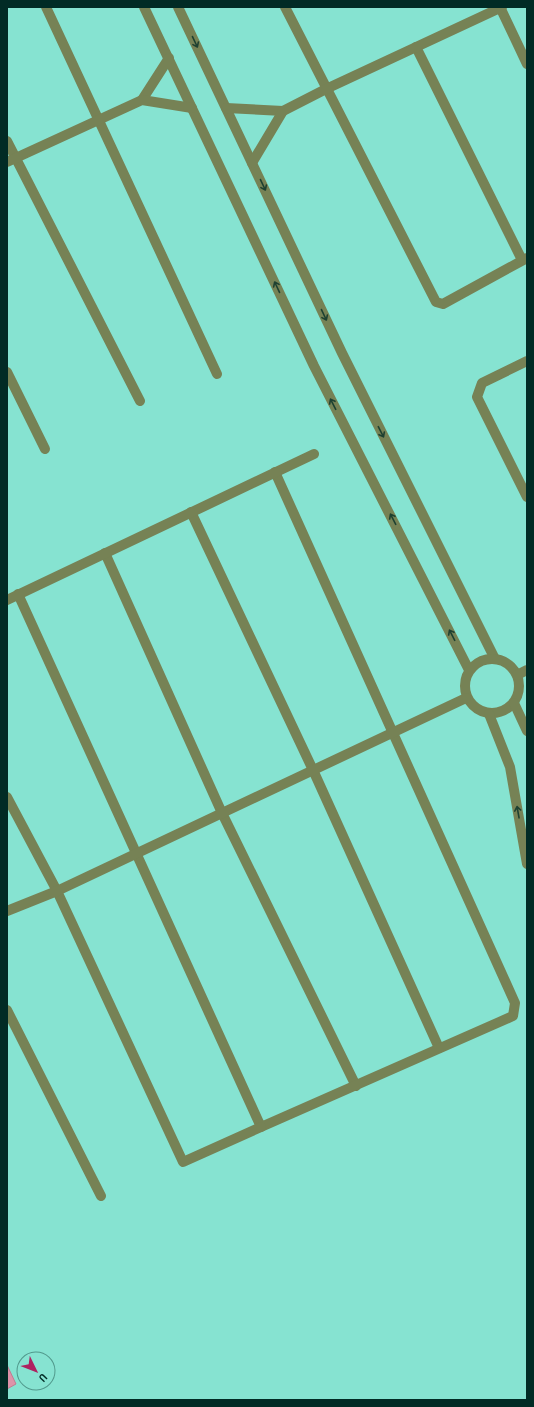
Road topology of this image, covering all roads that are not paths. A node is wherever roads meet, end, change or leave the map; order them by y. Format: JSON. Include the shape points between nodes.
{"nodes":[{"id":1,"x":46,"y":7,"type":"edge"},
{"id":2,"x":144,"y":7,"type":"edge"},
{"id":3,"x":178,"y":7,"type":"edge"},
{"id":4,"x":285,"y":7,"type":"edge"},
{"id":5,"x":501,"y":7,"type":"edge"},
{"id":6,"x":416,"y":47,"type":"junction"},
{"id":7,"x":169,"y":58,"type":"junction"},
{"id":8,"x":527,"y":64,"type":"edge"},
{"id":9,"x":326,"y":89,"type":"junction"},
{"id":10,"x":142,"y":100,"type":"junction"},
{"id":11,"x":192,"y":108,"type":"junction"},
{"id":12,"x":226,"y":108,"type":"junction"},
{"id":13,"x":283,"y":111,"type":"junction"},
{"id":14,"x":99,"y":120,"type":"junction"},
{"id":15,"x":7,"y":141,"type":"edge"},
{"id":16,"x":11,"y":160,"type":"edge"},
{"id":17,"x":252,"y":163,"type":"junction"},
{"id":18,"x":525,"y":258,"type":"edge"},
{"id":19,"x":527,"y":361,"type":"edge"},
{"id":20,"x":7,"y":372,"type":"edge"},
{"id":21,"x":217,"y":374,"type":"dead end"},
{"id":22,"x":140,"y":401,"type":"dead end"},
{"id":23,"x":45,"y":449,"type":"dead end"},
{"id":24,"x":314,"y":454,"type":"dead end"},
{"id":25,"x":275,"y":472,"type":"junction"},
{"id":26,"x":527,"y":497,"type":"edge"},
{"id":27,"x":191,"y":512,"type":"junction"},
{"id":28,"x":105,"y":553,"type":"junction"},
{"id":29,"x":18,"y":594,"type":"junction"},
{"id":30,"x":7,"y":600,"type":"edge"},
{"id":31,"x":495,"y":659,"type":"junction"},
{"id":32,"x":469,"y":670,"type":"junction"},
{"id":33,"x":527,"y":670,"type":"edge"},
{"id":34,"x":517,"y":675,"type":"junction"},
{"id":35,"x":466,"y":698,"type":"junction"},
{"id":36,"x":514,"y":703,"type":"junction"},
{"id":37,"x":488,"y":714,"type":"junction"},
{"id":38,"x":527,"y":731,"type":"edge"},
{"id":39,"x":393,"y":732,"type":"junction"},
{"id":40,"x":313,"y":770,"type":"junction"},
{"id":41,"x":7,"y":797,"type":"edge"},
{"id":42,"x":222,"y":813,"type":"junction"},
{"id":43,"x":136,"y":854,"type":"junction"},
{"id":44,"x":527,"y":864,"type":"edge"},
{"id":45,"x":57,"y":891,"type":"junction"},
{"id":46,"x":7,"y":911,"type":"edge"},
{"id":47,"x":7,"y":1010,"type":"edge"},
{"id":48,"x":439,"y":1048,"type":"junction"},
{"id":49,"x":356,"y":1086,"type":"junction"},
{"id":50,"x":261,"y":1127,"type":"junction"},
{"id":51,"x":101,"y":1196,"type":"dead end"}],
"edges":[{"from":1,"to":14,"type":"street"},
{"from":2,"to":7,"type":"street"},
{"from":3,"to":12,"type":"street","one_way":true},
{"from":4,"to":9,"type":"street"},
{"from":5,"to":6,"type":"street"},
{"from":5,"to":8,"type":"street"},
{"from":6,"to":9,"type":"street"},
{"from":6,"to":18,"type":"street"},
{"from":7,"to":10,"type":"street"},
{"from":7,"to":11,"type":"street"},
{"from":9,"to":13,"type":"street"},
{"from":9,"to":18,"type":"street","via":[[436,302],[443,304]]},
{"from":10,"to":11,"type":"street"},
{"from":10,"to":14,"type":"street"},
{"from":32,"to":11,"type":"street","one_way":true,"via":[[314,366]]},
{"from":12,"to":13,"type":"street"},
{"from":12,"to":17,"type":"street"},
{"from":13,"to":17,"type":"street"},
{"from":14,"to":16,"type":"street"},
{"from":14,"to":21,"type":"street"},
{"from":15,"to":16,"type":"street"},
{"from":16,"to":22,"type":"street"},
{"from":17,"to":31,"type":"street","one_way":true,"via":[[342,353]]},
{"from":19,"to":26,"type":"street","via":[[482,383],[477,397]]},
{"from":20,"to":23,"type":"street"},
{"from":24,"to":25,"type":"street"},
{"from":25,"to":27,"type":"street"},
{"from":25,"to":39,"type":"street"},
{"from":27,"to":28,"type":"street"},
{"from":27,"to":40,"type":"street"},
{"from":28,"to":29,"type":"street"},
{"from":28,"to":42,"type":"street"},
{"from":29,"to":30,"type":"street"},
{"from":29,"to":43,"type":"street"},
{"from":31,"to":32,"type":"street","via":[[485,660]]},
{"from":31,"to":34,"type":"street","via":[[512,667]]},
{"from":32,"to":35,"type":"street","via":[[464,683]]},
{"from":33,"to":34,"type":"street"},
{"from":34,"to":36,"type":"street","via":[[518,694]]},
{"from":35,"to":37,"type":"street","via":[[479,711]]},
{"from":35,"to":39,"type":"street"},
{"from":36,"to":37,"type":"street","via":[[502,711]]},
{"from":36,"to":38,"type":"street"},
{"from":44,"to":37,"type":"street","one_way":true,"via":[[510,767]]},
{"from":39,"to":40,"type":"street"},
{"from":39,"to":48,"type":"street","via":[[515,1003],[513,1016]]},
{"from":40,"to":42,"type":"street"},
{"from":40,"to":48,"type":"street"},
{"from":41,"to":45,"type":"street"},
{"from":42,"to":43,"type":"street"},
{"from":42,"to":49,"type":"street"},
{"from":43,"to":45,"type":"street"},
{"from":43,"to":50,"type":"street"},
{"from":45,"to":46,"type":"street"},
{"from":45,"to":50,"type":"street","via":[[183,1162]]},
{"from":47,"to":51,"type":"street"},
{"from":48,"to":49,"type":"street"},
{"from":49,"to":50,"type":"street"}]}
